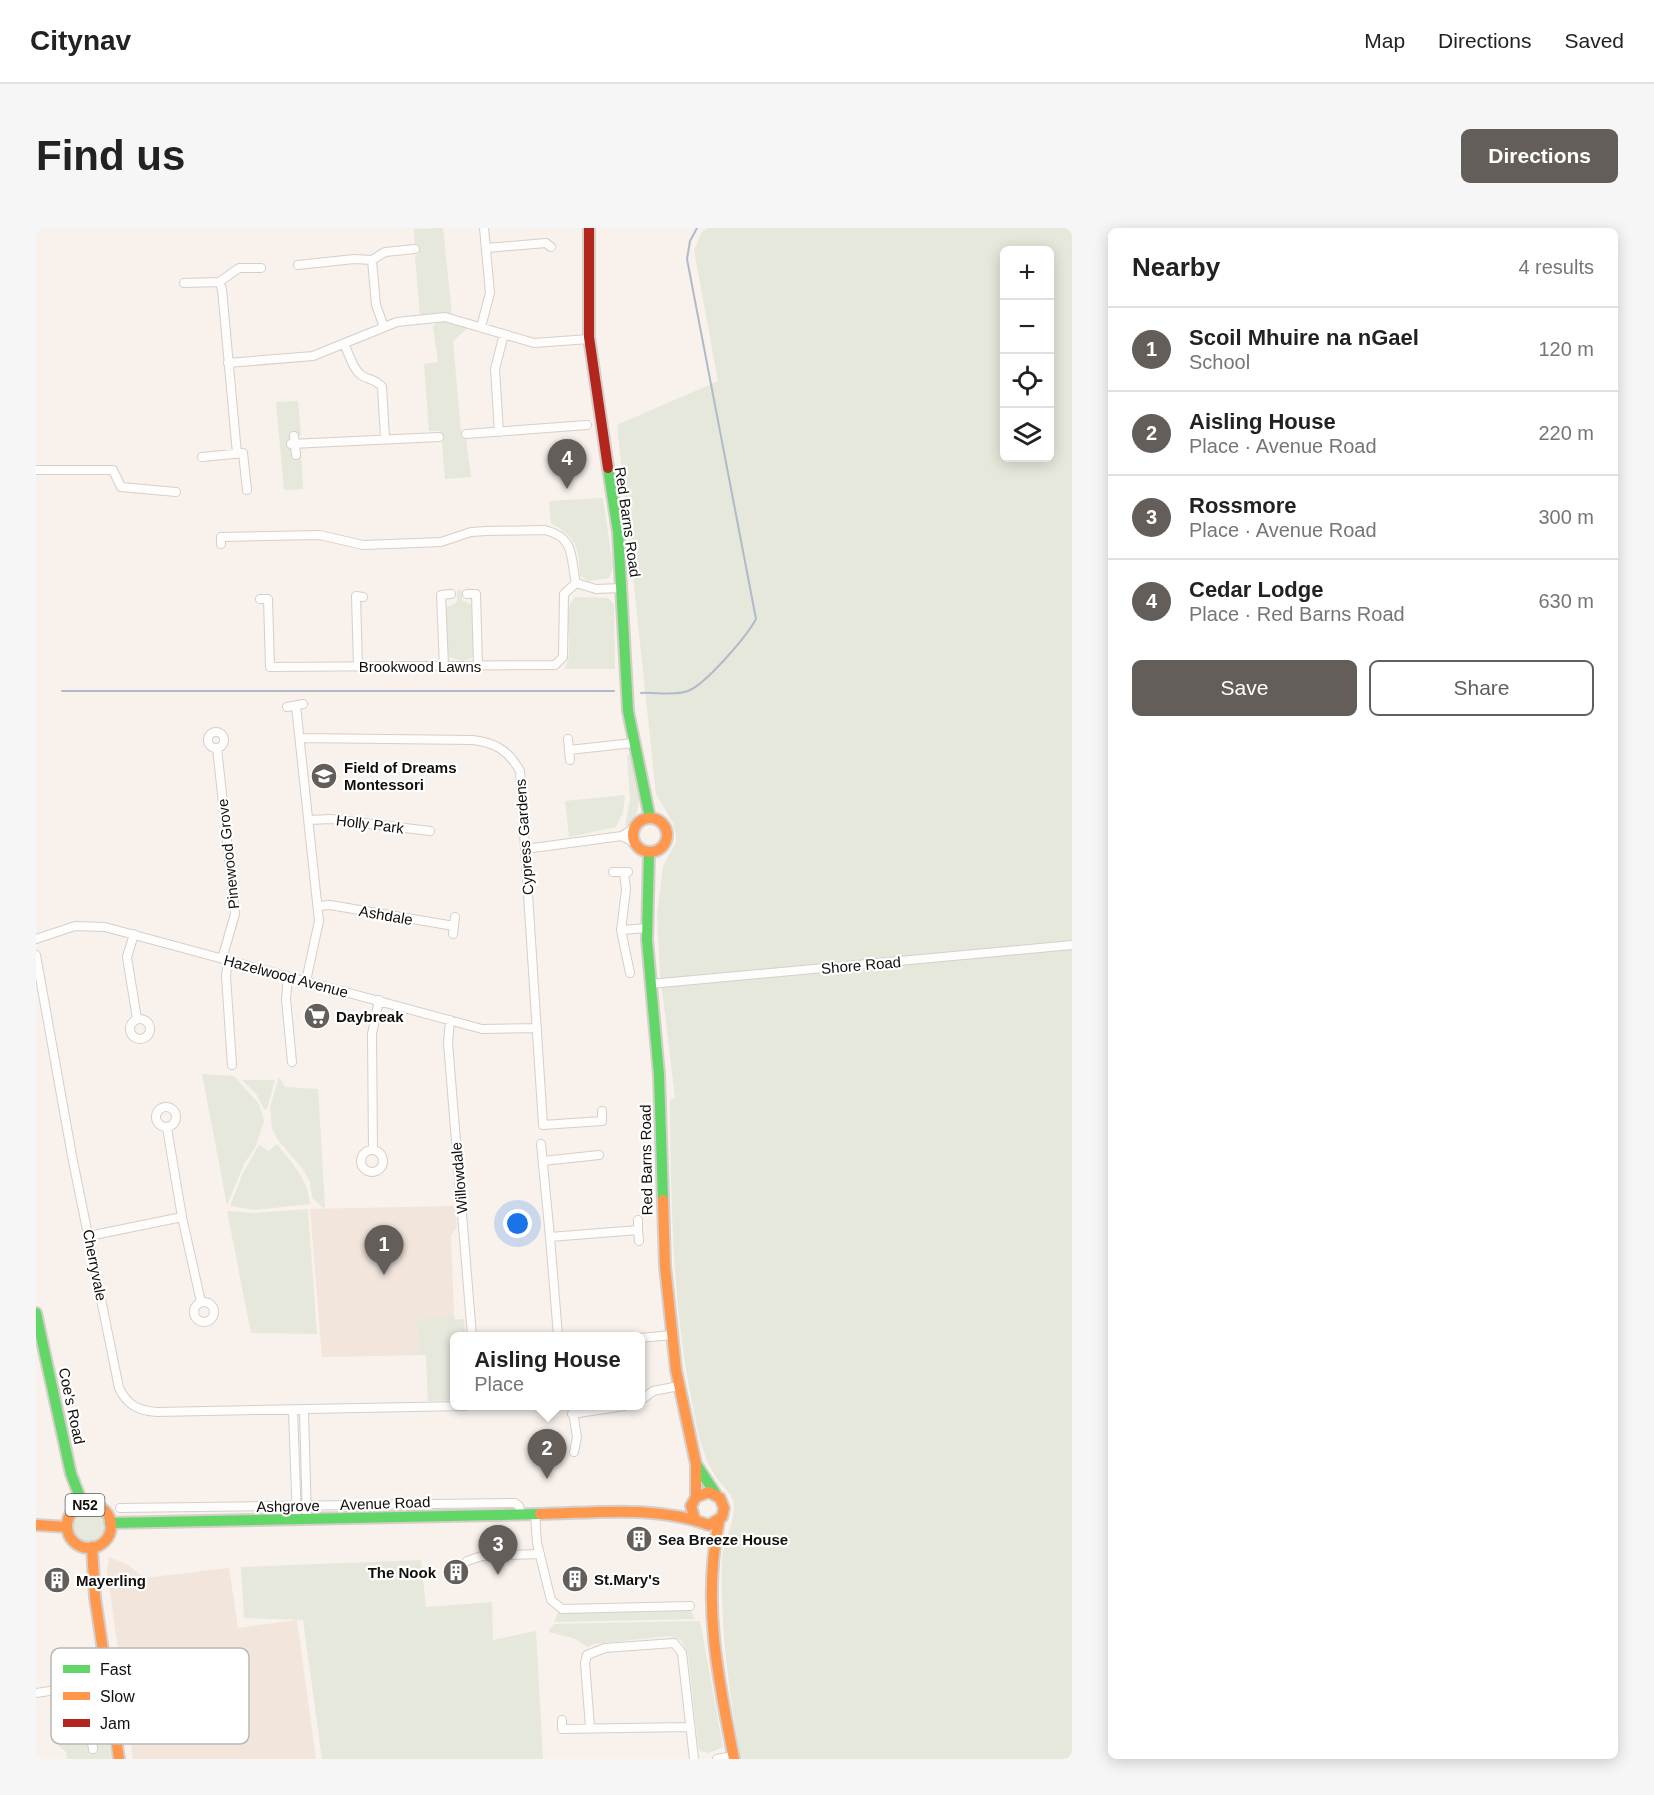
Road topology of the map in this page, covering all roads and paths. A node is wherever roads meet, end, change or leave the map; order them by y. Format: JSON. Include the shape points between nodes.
{"nodes":[{"id":1,"x":484,"y":228,"type":"edge"},
{"id":2,"x":589,"y":228,"type":"edge"},
{"id":3,"x":551,"y":247,"type":"dead end"},
{"id":4,"x":486,"y":248,"type":"junction"},
{"id":5,"x":415,"y":249,"type":"dead end"},
{"id":6,"x":372,"y":260,"type":"junction"},
{"id":7,"x":298,"y":265,"type":"dead end"},
{"id":8,"x":261,"y":268,"type":"dead end"},
{"id":9,"x":219,"y":282,"type":"junction"},
{"id":10,"x":184,"y":283,"type":"dead end"},
{"id":11,"x":384,"y":327,"type":"junction"},
{"id":12,"x":481,"y":327,"type":"junction"},
{"id":13,"x":504,"y":334,"type":"junction"},
{"id":14,"x":590,"y":339,"type":"junction"},
{"id":15,"x":344,"y":344,"type":"junction"},
{"id":16,"x":228,"y":363,"type":"junction"},
{"id":17,"x":587,"y":425,"type":"dead end"},
{"id":18,"x":499,"y":432,"type":"junction"},
{"id":19,"x":466,"y":434,"type":"dead end"},
{"id":20,"x":439,"y":437,"type":"dead end"},
{"id":21,"x":386,"y":438,"type":"junction"},
{"id":22,"x":237,"y":454,"type":"junction"},
{"id":23,"x":296,"y":455,"type":"dead end"},
{"id":24,"x":202,"y":457,"type":"dead end"},
{"id":25,"x":36,"y":471,"type":"edge"},
{"id":26,"x":247,"y":490,"type":"dead end"},
{"id":27,"x":176,"y":492,"type":"dead end"},
{"id":28,"x":221,"y":544,"type":"dead end"},
{"id":29,"x":576,"y":583,"type":"junction"},
{"id":30,"x":622,"y":588,"type":"junction"},
{"id":31,"x":451,"y":594,"type":"dead end"},
{"id":32,"x":467,"y":594,"type":"dead end"},
{"id":33,"x":363,"y":597,"type":"dead end"},
{"id":34,"x":260,"y":599,"type":"dead end"},
{"id":35,"x":444,"y":666,"type":"junction"},
{"id":36,"x":478,"y":666,"type":"junction"},
{"id":37,"x":358,"y":667,"type":"junction"},
{"id":38,"x":287,"y":706,"type":"dead end"},
{"id":39,"x":300,"y":738,"type":"junction"},
{"id":40,"x":568,"y":739,"type":"dead end"},
{"id":41,"x":633,"y":744,"type":"junction"},
{"id":42,"x":217,"y":748,"type":"dead end"},
{"id":43,"x":569,"y":750,"type":"junction"},
{"id":44,"x":570,"y":760,"type":"dead end"},
{"id":45,"x":650,"y":818,"type":"junction"},
{"id":46,"x":309,"y":820,"type":"junction"},
{"id":47,"x":634,"y":828,"type":"junction"},
{"id":48,"x":430,"y":831,"type":"dead end"},
{"id":49,"x":622,"y":836,"type":"junction"},
{"id":50,"x":635,"y":843,"type":"junction"},
{"id":51,"x":525,"y":849,"type":"junction"},
{"id":52,"x":650,"y":852,"type":"junction"},
{"id":53,"x":613,"y":872,"type":"dead end"},
{"id":54,"x":318,"y":906,"type":"junction"},
{"id":55,"x":454,"y":917,"type":"dead end"},
{"id":56,"x":647,"y":928,"type":"junction"},
{"id":57,"x":621,"y":930,"type":"junction"},
{"id":58,"x":134,"y":934,"type":"junction"},
{"id":59,"x":36,"y":939,"type":"edge"},
{"id":60,"x":1072,"y":945,"type":"edge"},
{"id":61,"x":36,"y":955,"type":"edge"},
{"id":62,"x":225,"y":959,"type":"junction"},
{"id":63,"x":630,"y":973,"type":"dead end"},
{"id":64,"x":288,"y":977,"type":"junction"},
{"id":65,"x":306,"y":981,"type":"junction"},
{"id":66,"x":650,"y":984,"type":"junction"},
{"id":67,"x":379,"y":1000,"type":"junction"},
{"id":68,"x":137,"y":1019,"type":"dead end"},
{"id":69,"x":450,"y":1020,"type":"junction"},
{"id":70,"x":537,"y":1028,"type":"junction"},
{"id":71,"x":292,"y":1062,"type":"dead end"},
{"id":72,"x":231,"y":1065,"type":"dead end"},
{"id":73,"x":602,"y":1111,"type":"dead end"},
{"id":74,"x":167,"y":1128,"type":"dead end"},
{"id":75,"x":541,"y":1144,"type":"dead end"},
{"id":76,"x":374,"y":1150,"type":"dead end"},
{"id":77,"x":599,"y":1155,"type":"dead end"},
{"id":78,"x":543,"y":1161,"type":"junction"},
{"id":79,"x":182,"y":1217,"type":"junction"},
{"id":80,"x":638,"y":1220,"type":"dead end"},
{"id":81,"x":638,"y":1230,"type":"junction"},
{"id":82,"x":89,"y":1236,"type":"junction"},
{"id":83,"x":550,"y":1237,"type":"junction"},
{"id":84,"x":639,"y":1241,"type":"dead end"},
{"id":85,"x":201,"y":1302,"type":"dead end"},
{"id":86,"x":36,"y":1313,"type":"edge"},
{"id":87,"x":472,"y":1332,"type":"edge"},
{"id":88,"x":558,"y":1332,"type":"edge"},
{"id":89,"x":672,"y":1335,"type":"junction"},
{"id":90,"x":645,"y":1338,"type":"edge"},
{"id":91,"x":679,"y":1386,"type":"junction"},
{"id":92,"x":645,"y":1397,"type":"edge"},
{"id":93,"x":450,"y":1406,"type":"edge"},
{"id":94,"x":572,"y":1410,"type":"edge"},
{"id":95,"x":298,"y":1411,"type":"junction"},
{"id":96,"x":574,"y":1452,"type":"dead end"},
{"id":97,"x":696,"y":1464,"type":"junction"},
{"id":98,"x":715,"y":1493,"type":"junction"},
{"id":99,"x":694,"y":1500,"type":"junction"},
{"id":100,"x":83,"y":1505,"type":"junction"},
{"id":101,"x":307,"y":1505,"type":"junction"},
{"id":102,"x":296,"y":1506,"type":"junction"},
{"id":103,"x":120,"y":1508,"type":"dead end"},
{"id":104,"x":662,"y":1512,"type":"junction"},
{"id":105,"x":522,"y":1514,"type":"junction"},
{"id":106,"x":535,"y":1514,"type":"junction"},
{"id":107,"x":302,"y":1520,"type":"junction"},
{"id":108,"x":719,"y":1521,"type":"junction"},
{"id":109,"x":698,"y":1522,"type":"junction"},
{"id":110,"x":110,"y":1523,"type":"junction"},
{"id":111,"x":36,"y":1525,"type":"edge"},
{"id":112,"x":67,"y":1527,"type":"junction"},
{"id":113,"x":92,"y":1547,"type":"junction"},
{"id":114,"x":540,"y":1554,"type":"junction"},
{"id":115,"x":710,"y":1555,"type":"junction"},
{"id":116,"x":467,"y":1561,"type":"dead end"},
{"id":117,"x":690,"y":1606,"type":"dead end"},
{"id":118,"x":103,"y":1648,"type":"edge"},
{"id":119,"x":51,"y":1691,"type":"edge"},
{"id":120,"x":36,"y":1693,"type":"edge"},
{"id":121,"x":562,"y":1720,"type":"dead end"},
{"id":122,"x":590,"y":1727,"type":"junction"},
{"id":123,"x":689,"y":1727,"type":"junction"},
{"id":124,"x":92,"y":1744,"type":"edge"},
{"id":125,"x":117,"y":1744,"type":"edge"},
{"id":126,"x":93,"y":1749,"type":"dead end"},
{"id":127,"x":734,"y":1758,"type":"edge"},
{"id":128,"x":119,"y":1759,"type":"edge"},
{"id":129,"x":694,"y":1759,"type":"edge"},
{"id":130,"x":717,"y":1759,"type":"edge"}],
"edges":[{"from":1,"to":4,"type":"street"},
{"from":2,"to":14,"type":"main road","name":"Red Barns Road"},
{"from":3,"to":4,"type":"street","via":[[546,243]]},
{"from":4,"to":12,"type":"street","via":[[489,293]]},
{"from":5,"to":6,"type":"street","via":[[385,252]]},
{"from":6,"to":7,"type":"street"},
{"from":6,"to":11,"type":"street","via":[[376,305]]},
{"from":8,"to":9,"type":"street","via":[[239,268]]},
{"from":9,"to":10,"type":"street"},
{"from":9,"to":16,"type":"street"},
{"from":11,"to":12,"type":"street","via":[[445,317]]},
{"from":11,"to":15,"type":"street"},
{"from":12,"to":13,"type":"street"},
{"from":13,"to":14,"type":"street","via":[[534,343]]},
{"from":13,"to":18,"type":"street","via":[[495,369]]},
{"from":14,"to":30,"type":"main road","name":"Red Barns Road","via":[[600,431],[618,532]]},
{"from":15,"to":16,"type":"street","via":[[313,356]]},
{"from":15,"to":21,"type":"street","via":[[355,369],[382,387]]},
{"from":16,"to":22,"type":"street"},
{"from":17,"to":18,"type":"street"},
{"from":18,"to":19,"type":"street"},
{"from":20,"to":21,"type":"street"},
{"from":21,"to":23,"type":"street","via":[[294,442]]},
{"from":22,"to":24,"type":"street"},
{"from":22,"to":26,"type":"street","via":[[243,453]]},
{"from":25,"to":27,"type":"street","via":[[114,470],[121,487]]},
{"from":28,"to":29,"type":"street","via":[[221,537],[320,535],[351,544],[420,544],[471,532],[545,530],[556,533],[569,545]]},
{"from":29,"to":30,"type":"street","via":[[584,588]]},
{"from":29,"to":36,"type":"street","name":"Brookwood Lawns","via":[[564,594],[560,663]]},
{"from":30,"to":41,"type":"main road","name":"Red Barns Road","via":[[624,663]]},
{"from":31,"to":35,"type":"street","via":[[441,595]]},
{"from":32,"to":36,"type":"street","via":[[476,594]]},
{"from":33,"to":37,"type":"street","via":[[356,596]]},
{"from":34,"to":37,"type":"street","name":"Brookwood Lawns","via":[[268,599],[270,668]]},
{"from":35,"to":36,"type":"street","name":"Brookwood Lawns"},
{"from":35,"to":37,"type":"street","name":"Brookwood Lawns"},
{"from":38,"to":39,"type":"street","via":[[300,705]]},
{"from":39,"to":46,"type":"street"},
{"from":39,"to":51,"type":"street","name":"Cypress Gardens","via":[[472,740],[498,746],[520,771]]},
{"from":40,"to":43,"type":"street"},
{"from":41,"to":43,"type":"street"},
{"from":41,"to":45,"type":"main road","name":"Red Barns Road"},
{"from":42,"to":62,"type":"street","name":"Pinewood Grove","via":[[235,914]]},
{"from":43,"to":44,"type":"street"},
{"from":45,"to":47,"type":"main road"},
{"from":45,"to":52,"type":"main road","via":[[664,825],[668,835],[660,849]]},
{"from":46,"to":48,"type":"street","name":"Holly Park"},
{"from":46,"to":54,"type":"street"},
{"from":47,"to":49,"type":"street"},
{"from":47,"to":50,"type":"main road"},
{"from":49,"to":50,"type":"street"},
{"from":49,"to":51,"type":"street"},
{"from":50,"to":52,"type":"main road"},
{"from":51,"to":70,"type":"street","name":"Cypress Gardens"},
{"from":52,"to":56,"type":"main road","name":"Red Barns Road"},
{"from":53,"to":57,"type":"street","via":[[626,872]]},
{"from":54,"to":55,"type":"street","name":"Ashdale","via":[[454,930]]},
{"from":54,"to":65,"type":"street","via":[[316,943]]},
{"from":56,"to":57,"type":"street"},
{"from":56,"to":66,"type":"main road","name":"Red Barns Road"},
{"from":57,"to":63,"type":"street"},
{"from":58,"to":59,"type":"street","name":"Hazelwood Avenue","via":[[88,925],[64,928]]},
{"from":58,"to":62,"type":"street","name":"Hazelwood Avenue"},
{"from":58,"to":68,"type":"street","via":[[127,957]]},
{"from":60,"to":66,"type":"street","name":"Shore Road"},
{"from":61,"to":82,"type":"street","name":"Cherryvale"},
{"from":62,"to":64,"type":"street","name":"Hazelwood Avenue"},
{"from":62,"to":72,"type":"street","name":"Pinewood Grove"},
{"from":64,"to":65,"type":"street","name":"Hazelwood Avenue"},
{"from":64,"to":71,"type":"street","via":[[286,999]]},
{"from":65,"to":67,"type":"street","name":"Hazelwood Avenue"},
{"from":66,"to":89,"type":"main road","name":"Red Barns Road","via":[[659,1075],[662,1219]]},
{"from":67,"to":69,"type":"street","name":"Hazelwood Avenue"},
{"from":67,"to":76,"type":"street","via":[[372,1034]]},
{"from":69,"to":70,"type":"street","name":"Hazelwood Avenue","via":[[482,1029]]},
{"from":69,"to":87,"type":"street","name":"Willowdale","via":[[448,1043]]},
{"from":70,"to":73,"type":"street","name":"Cypress Gardens","via":[[543,1125],[602,1121]]},
{"from":74,"to":79,"type":"street"},
{"from":75,"to":78,"type":"street"},
{"from":77,"to":78,"type":"street"},
{"from":78,"to":83,"type":"street"},
{"from":79,"to":82,"type":"street"},
{"from":79,"to":85,"type":"street"},
{"from":80,"to":81,"type":"street"},
{"from":81,"to":83,"type":"street"},
{"from":81,"to":84,"type":"street"},
{"from":82,"to":95,"type":"street","name":"Cherryvale","via":[[119,1388],[129,1403],[145,1412]]},
{"from":83,"to":88,"type":"street"},
{"from":86,"to":100,"type":"main road","name":"Coe's Road","number":"N52","via":[[71,1474]]},
{"from":89,"to":90,"type":"street"},
{"from":89,"to":91,"type":"main road","name":"Red Barns Road"},
{"from":91,"to":92,"type":"street","via":[[653,1391]]},
{"from":91,"to":97,"type":"main road","name":"Red Barns Road"},
{"from":93,"to":95,"type":"street"},
{"from":94,"to":96,"type":"street","via":[[577,1437]]},
{"from":95,"to":101,"type":"street"},
{"from":95,"to":102,"type":"street"},
{"from":97,"to":98,"type":"main road","name":"Red Barns Road"},
{"from":97,"to":99,"type":"main road","name":"Red Barns Road"},
{"from":98,"to":99,"type":"main road","via":[[704,1492]]},
{"from":98,"to":108,"type":"main road","via":[[724,1506]]},
{"from":99,"to":104,"type":"main road","name":"Avenue Road"},
{"from":99,"to":109,"type":"main road"},
{"from":100,"to":110,"type":"main road","number":"N52","via":[[101,1508]]},
{"from":100,"to":112,"type":"main road","number":"N52","via":[[69,1516]]},
{"from":101,"to":102,"type":"street","name":"Ashgrove"},
{"from":101,"to":105,"type":"street","name":"Ashgrove","via":[[515,1503]]},
{"from":101,"to":107,"type":"street"},
{"from":102,"to":103,"type":"street","name":"Ashgrove"},
{"from":102,"to":107,"type":"street"},
{"from":104,"to":106,"type":"main road","name":"Avenue Road"},
{"from":104,"to":109,"type":"main road","name":"Avenue Road"},
{"from":105,"to":106,"type":"main road","name":"Avenue Road"},
{"from":105,"to":107,"type":"main road","name":"Avenue Road"},
{"from":106,"to":114,"type":"street"},
{"from":107,"to":110,"type":"main road","name":"Avenue Road"},
{"from":108,"to":109,"type":"main road","via":[[709,1525]]},
{"from":108,"to":115,"type":"main road"},
{"from":109,"to":115,"type":"main road"},
{"from":110,"to":113,"type":"main road","number":"N52","via":[[108,1536]]},
{"from":111,"to":112,"type":"main road"},
{"from":112,"to":113,"type":"main road","number":"N52","via":[[73,1540]]},
{"from":113,"to":118,"type":"main road"},
{"from":114,"to":116,"type":"street","via":[[482,1556]]},
{"from":114,"to":117,"type":"street","via":[[551,1600],[562,1609]]},
{"from":115,"to":127,"type":"main road","via":[[713,1648]]},
{"from":119,"to":120,"type":"street"},
{"from":121,"to":122,"type":"street","via":[[562,1729]]},
{"from":122,"to":123,"type":"street"},
{"from":122,"to":123,"type":"street","via":[[587,1655],[605,1648],[668,1642],[679,1646],[682,1653]]},
{"from":123,"to":129,"type":"street"},
{"from":124,"to":126,"type":"street"},
{"from":125,"to":128,"type":"main road"},
{"from":127,"to":130,"type":"street"}]}
